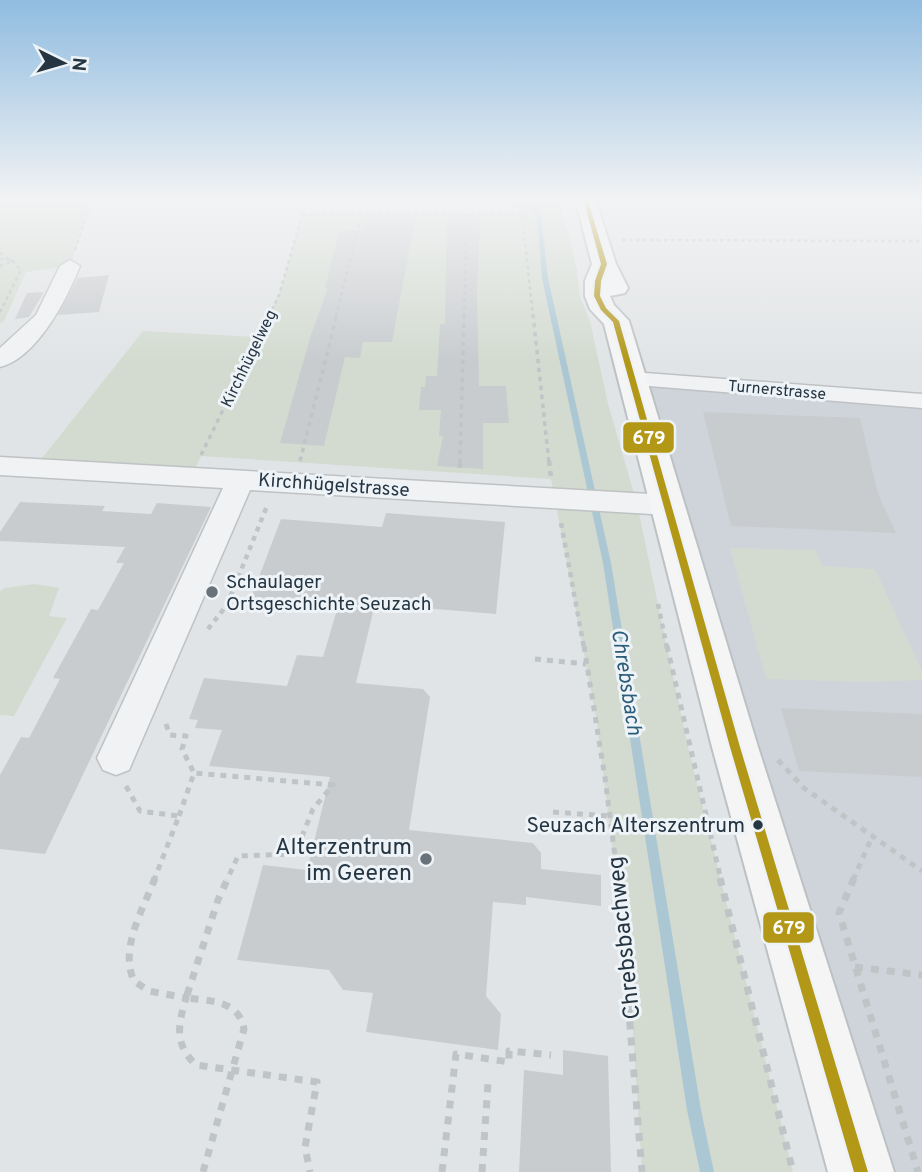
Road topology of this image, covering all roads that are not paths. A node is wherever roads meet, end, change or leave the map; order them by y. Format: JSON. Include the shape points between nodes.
{"nodes":[{"id":1,"x":600,"y":253,"type":"edge"},
{"id":2,"x":70,"y":266,"type":"road end"},
{"id":3,"x":0,"y":360,"type":"edge"},
{"id":4,"x":632,"y":379,"type":"junction"},
{"id":5,"x":922,"y":401,"type":"edge"},
{"id":6,"x":0,"y":466,"type":"edge"},
{"id":7,"x":241,"y":478,"type":"junction"},
{"id":8,"x":668,"y":505,"type":"junction"},
{"id":9,"x":121,"y":773,"type":"road end"},
{"id":10,"x":861,"y":1172,"type":"edge"}],
"edges":[{"from":1,"to":4,"type":"main road","via":[[596,295],[603,313],[616,321]]},
{"from":2,"to":3,"type":"street","via":[[55,307],[42,326]]},
{"from":4,"to":5,"type":"street","name":"Turnerstrasse"},
{"from":4,"to":8,"type":"main road"},
{"from":6,"to":7,"type":"street","name":"Kirchhügelstrasse"},
{"from":7,"to":8,"type":"street","name":"Kirchhügelstrasse"},
{"from":7,"to":9,"type":"street"},
{"from":8,"to":10,"type":"main road"}]}
